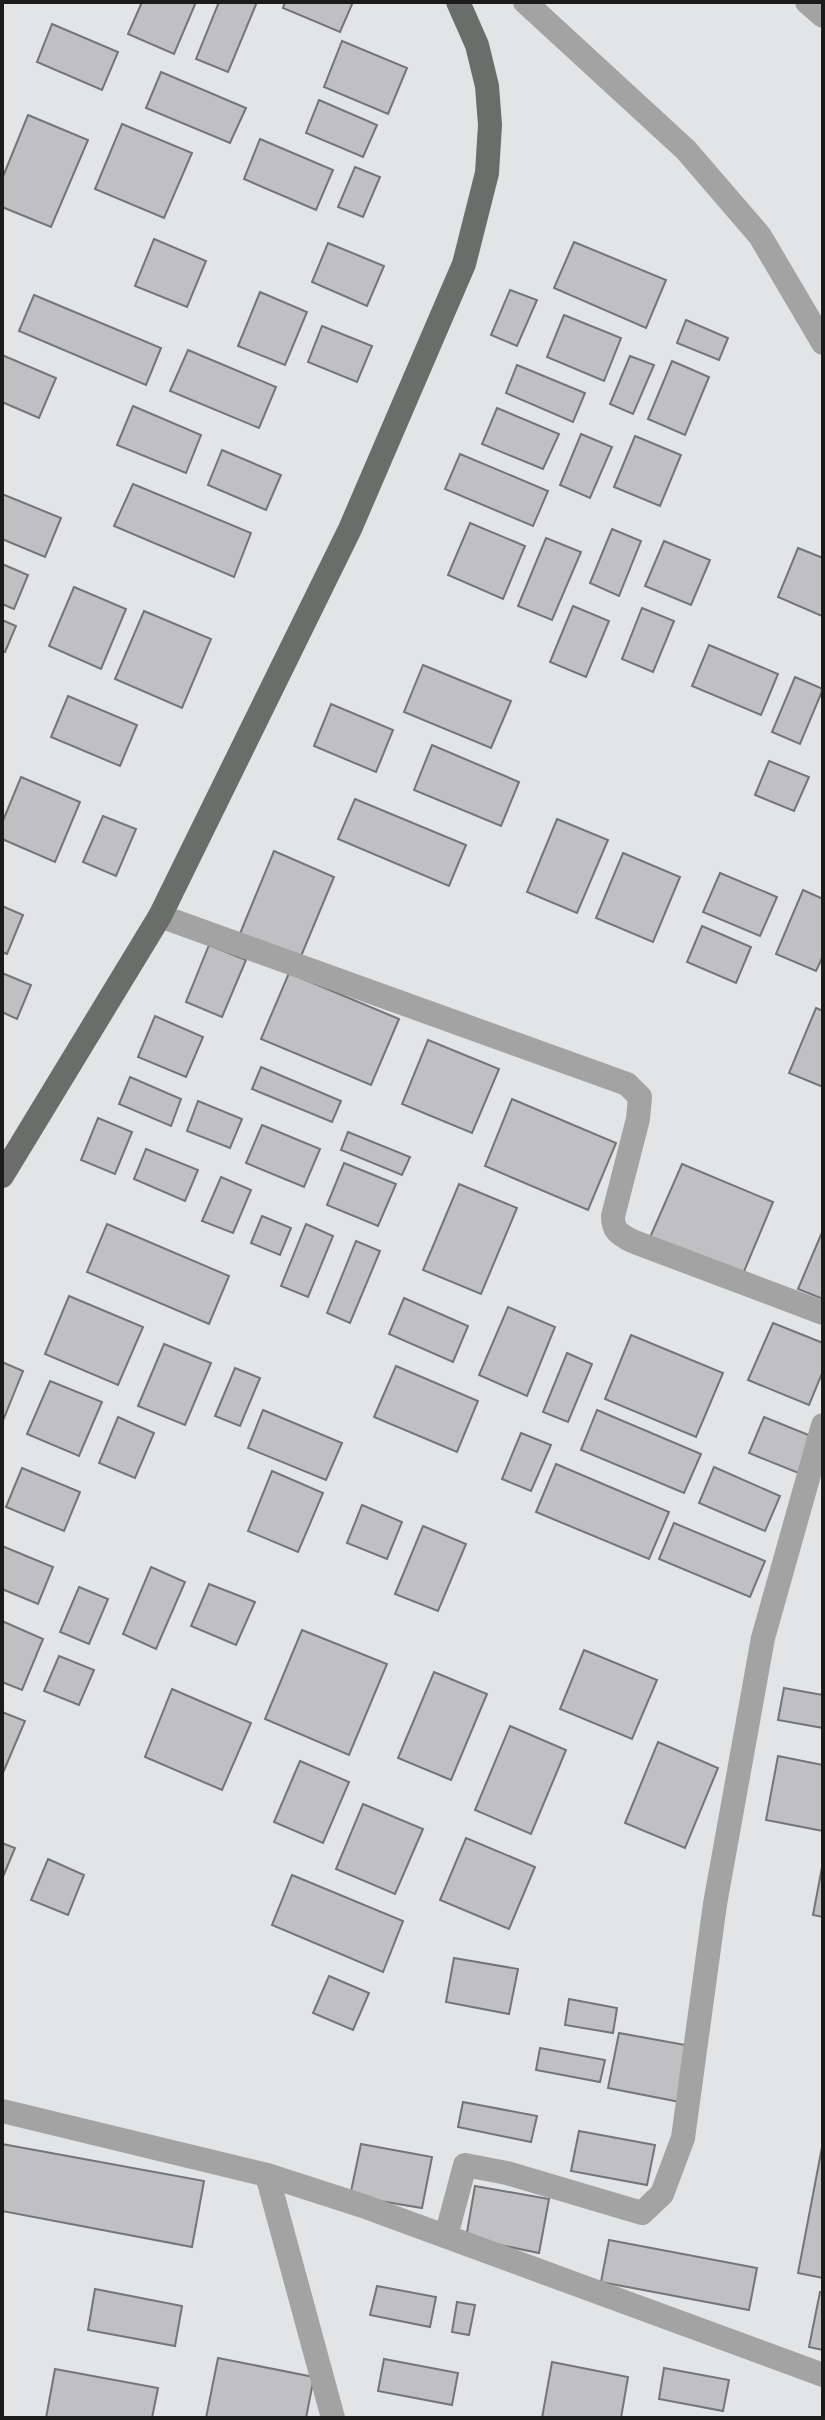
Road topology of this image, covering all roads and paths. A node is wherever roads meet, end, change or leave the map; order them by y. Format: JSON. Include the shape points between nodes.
{"nodes":[{"id":1,"x":458,"y":2,"type":"edge"},
{"id":2,"x":807,"y":2,"type":"edge"},
{"id":3,"x":534,"y":5,"type":"edge"},
{"id":4,"x":823,"y":16,"type":"edge"},
{"id":5,"x":823,"y":343,"type":"edge"},
{"id":6,"x":160,"y":916,"type":"junction"},
{"id":7,"x":2,"y":1176,"type":"edge"},
{"id":8,"x":823,"y":1313,"type":"edge"},
{"id":9,"x":823,"y":1425,"type":"edge"},
{"id":10,"x":2,"y":2111,"type":"edge"},
{"id":11,"x":267,"y":2175,"type":"junction"},
{"id":12,"x":446,"y":2236,"type":"junction"},
{"id":13,"x":823,"y":2375,"type":"edge"},
{"id":14,"x":333,"y":2418,"type":"edge"}],
"edges":[{"from":1,"to":6,"type":"main road","via":[[477,45],[490,125],[487,173],[464,264],[350,529]]},
{"from":2,"to":4,"type":"street"},
{"from":3,"to":5,"type":"street","via":[[695,161],[760,236]]},
{"from":6,"to":7,"type":"main road"},
{"from":6,"to":8,"type":"street","via":[[627,1084],[640,1097],[613,1216],[617,1233]]},
{"from":9,"to":12,"type":"street","via":[[763,1638],[715,1904],[683,2138],[662,2194],[642,2213],[465,2165]]},
{"from":10,"to":11,"type":"street"},
{"from":11,"to":12,"type":"street"},
{"from":11,"to":14,"type":"street"},
{"from":12,"to":13,"type":"street"}]}
